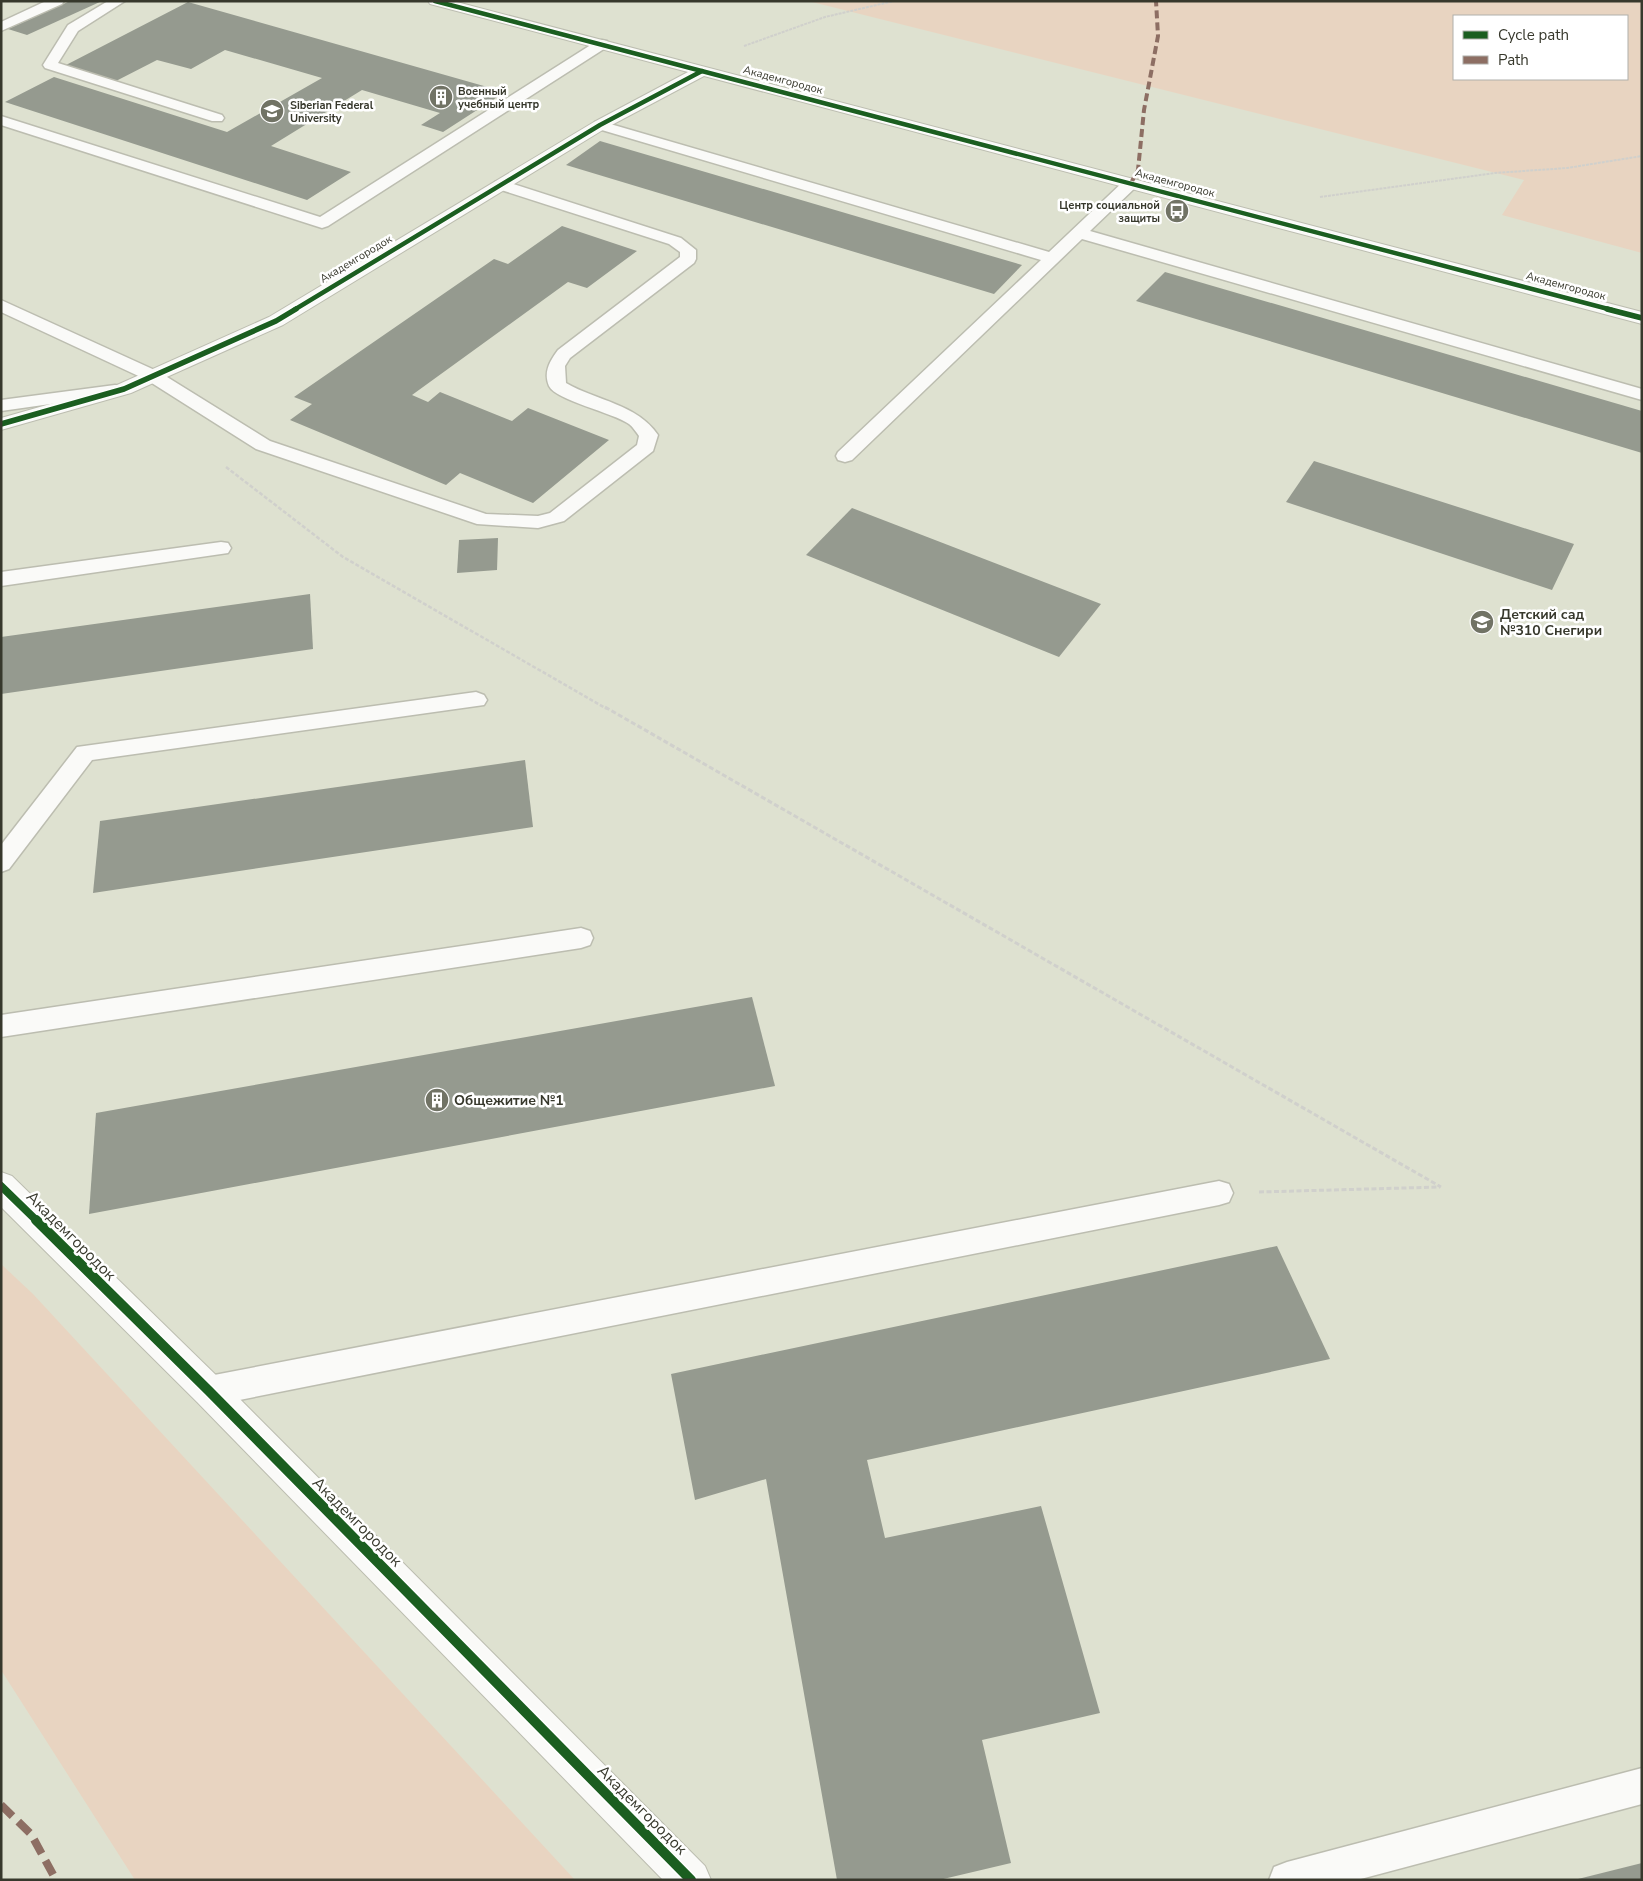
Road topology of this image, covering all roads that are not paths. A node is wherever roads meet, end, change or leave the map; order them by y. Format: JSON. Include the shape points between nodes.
{"nodes":[{"id":1,"x":57,"y":1,"type":"edge"},
{"id":2,"x":118,"y":1,"type":"edge"},
{"id":3,"x":435,"y":1,"type":"edge"},
{"id":4,"x":1,"y":27,"type":"edge"},
{"id":5,"x":602,"y":44,"type":"junction"},
{"id":6,"x":696,"y":69,"type":"junction"},
{"id":7,"x":217,"y":118,"type":"dead end"},
{"id":8,"x":1,"y":120,"type":"edge"},
{"id":9,"x":600,"y":125,"type":"junction"},
{"id":10,"x":1131,"y":183,"type":"junction"},
{"id":11,"x":501,"y":185,"type":"junction"},
{"id":12,"x":1079,"y":233,"type":"junction"},
{"id":13,"x":1053,"y":258,"type":"junction"},
{"id":14,"x":1,"y":305,"type":"edge"},
{"id":15,"x":1642,"y":318,"type":"edge"},
{"id":16,"x":153,"y":376,"type":"junction"},
{"id":17,"x":124,"y":389,"type":"junction"},
{"id":18,"x":1642,"y":395,"type":"edge"},
{"id":19,"x":1,"y":406,"type":"edge"},
{"id":20,"x":1,"y":424,"type":"edge"},
{"id":21,"x":845,"y":456,"type":"dead end"},
{"id":22,"x":221,"y":548,"type":"dead end"},
{"id":23,"x":1,"y":579,"type":"edge"},
{"id":24,"x":476,"y":700,"type":"dead end"},
{"id":25,"x":1,"y":863,"type":"edge"},
{"id":26,"x":581,"y":938,"type":"dead end"},
{"id":27,"x":1,"y":1026,"type":"edge"},
{"id":28,"x":1,"y":1186,"type":"edge"},
{"id":29,"x":1218,"y":1193,"type":"road end"},
{"id":30,"x":209,"y":1391,"type":"junction"},
{"id":31,"x":1642,"y":1786,"type":"edge"},
{"id":32,"x":691,"y":1880,"type":"edge"},
{"id":33,"x":1287,"y":1880,"type":"edge"}],
"edges":[{"from":1,"to":4,"type":"lane"},
{"from":2,"to":7,"type":"lane","via":[[73,28],[50,65]]},
{"from":3,"to":5,"type":"street","name":"Академгородок"},
{"from":5,"to":6,"type":"street","name":"Академгородок"},
{"from":5,"to":8,"type":"lane","via":[[322,223]]},
{"from":6,"to":9,"type":"street","name":"Академгородок"},
{"from":6,"to":10,"type":"street","name":"Академгородок"},
{"from":9,"to":11,"type":"street","name":"Академгородок"},
{"from":9,"to":13,"type":"lane"},
{"from":10,"to":12,"type":"lane"},
{"from":10,"to":15,"type":"street","name":"Академгородок"},
{"from":11,"to":16,"type":"street","name":"Академгородок","via":[[276,321]]},
{"from":11,"to":16,"type":"lane","via":[[675,241],[688,250],[688,259],[564,354],[556,366],[557,385],[635,420],[649,435],[646,447],[557,517],[538,522],[484,520],[263,446]]},
{"from":12,"to":13,"type":"lane"},
{"from":12,"to":18,"type":"lane"},
{"from":13,"to":21,"type":"lane"},
{"from":14,"to":16,"type":"lane"},
{"from":16,"to":17,"type":"street","name":"Академгородок"},
{"from":17,"to":19,"type":"lane"},
{"from":17,"to":20,"type":"street","name":"Академгородок"},
{"from":22,"to":23,"type":"lane"},
{"from":24,"to":25,"type":"lane","via":[[86,753]]},
{"from":26,"to":27,"type":"lane"},
{"from":28,"to":30,"type":"street","name":"Академгородок"},
{"from":29,"to":30,"type":"lane"},
{"from":30,"to":32,"type":"street","name":"Академгородок"},
{"from":31,"to":33,"type":"lane"}]}
